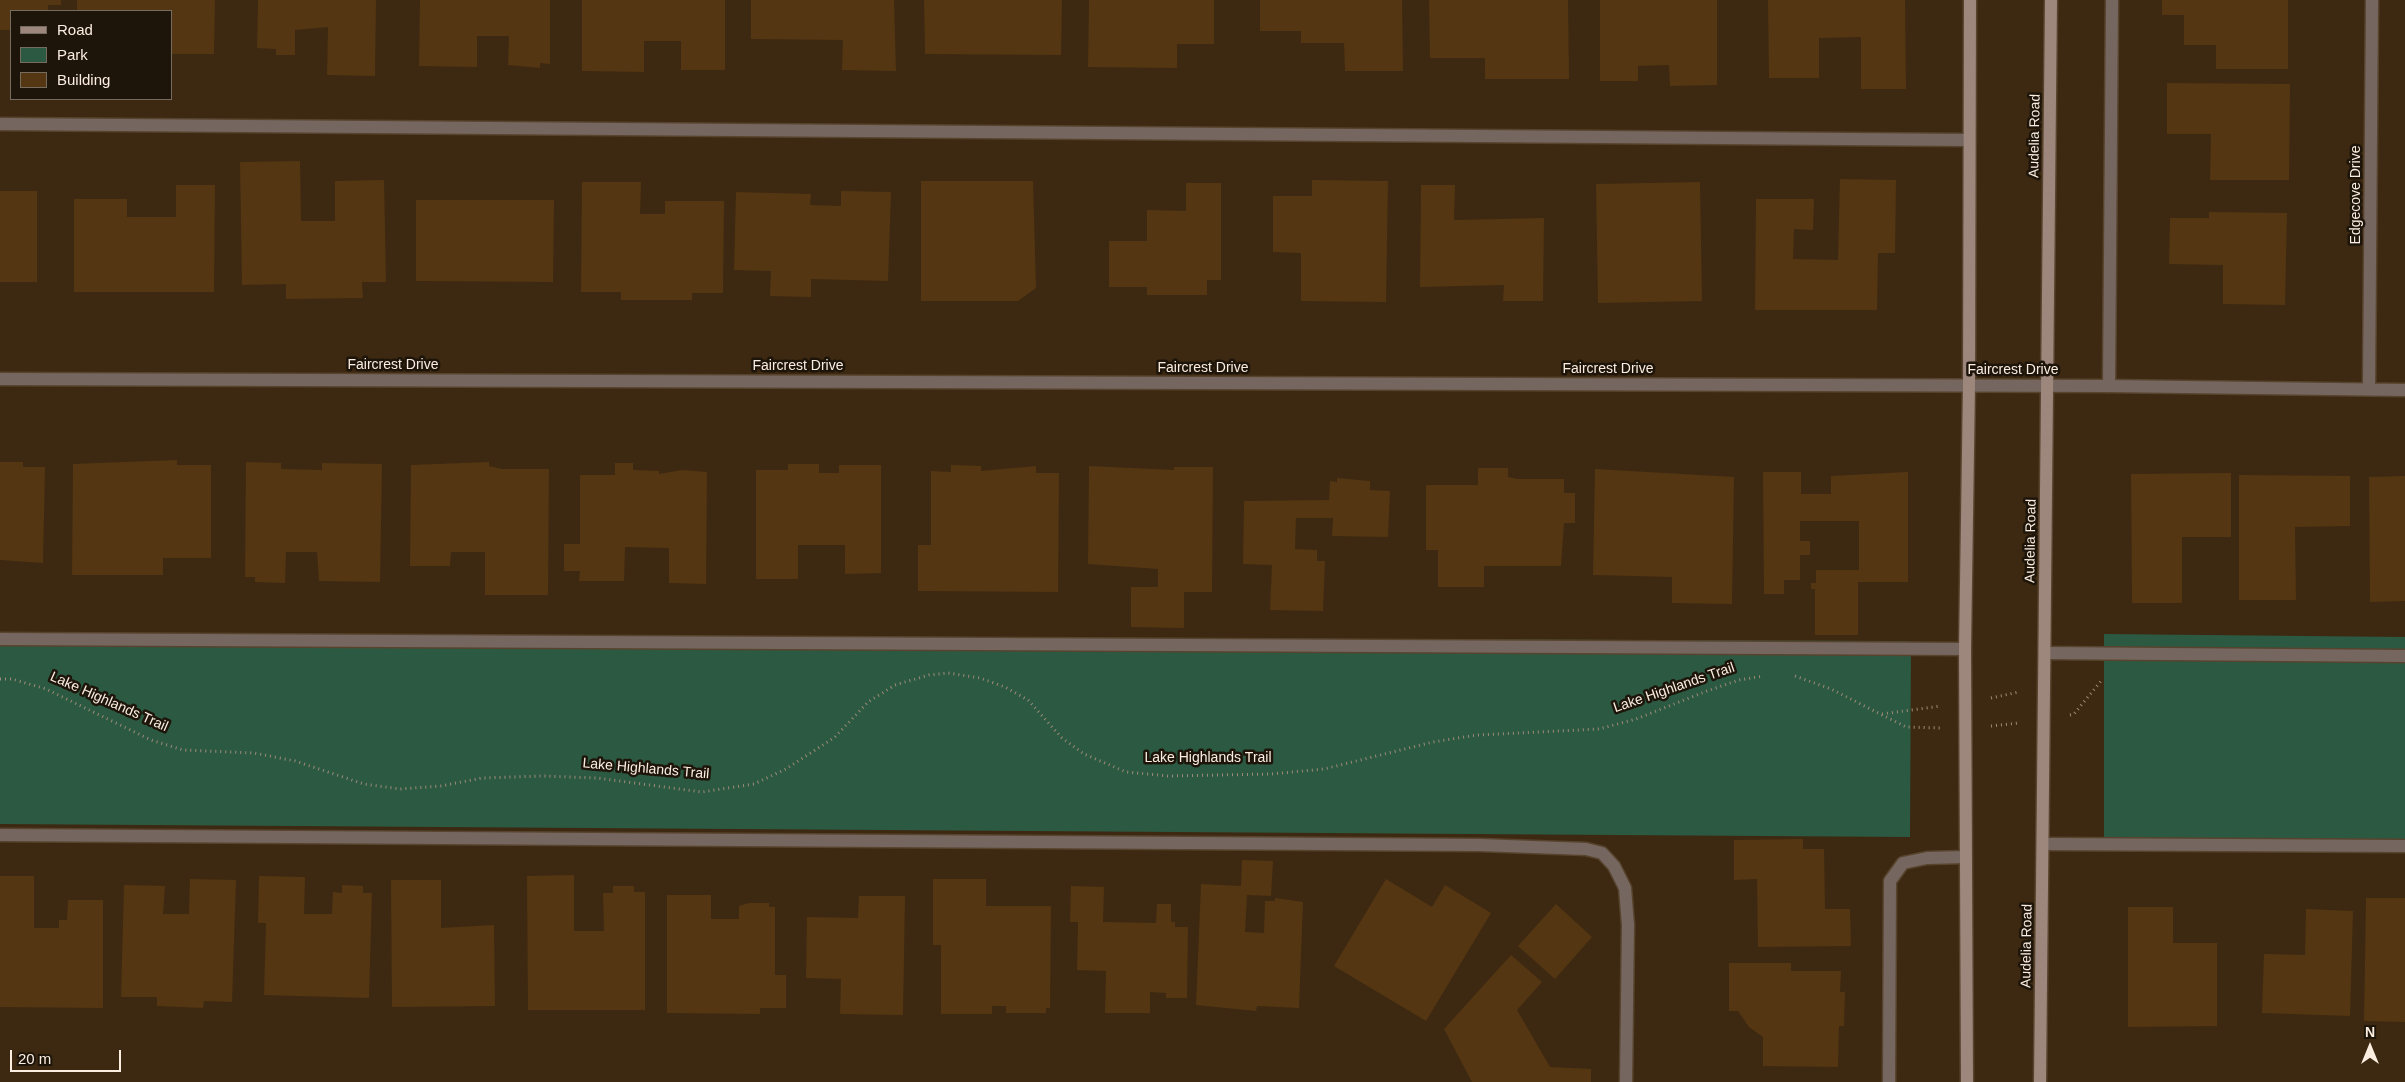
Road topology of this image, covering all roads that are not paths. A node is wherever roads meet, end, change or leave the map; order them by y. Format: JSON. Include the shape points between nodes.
{"nodes":[{"id":1,"x":1970,"y":0,"type":"edge"},
{"id":2,"x":2051,"y":0,"type":"edge"},
{"id":3,"x":2112,"y":0,"type":"edge"},
{"id":4,"x":2372,"y":0,"type":"edge"},
{"id":5,"x":0,"y":124,"type":"edge"},
{"id":6,"x":1968,"y":140,"type":"junction"},
{"id":7,"x":0,"y":379,"type":"edge"},
{"id":8,"x":1969,"y":385,"type":"junction"},
{"id":9,"x":2048,"y":386,"type":"junction"},
{"id":10,"x":2110,"y":386,"type":"junction"},
{"id":11,"x":2369,"y":389,"type":"junction"},
{"id":12,"x":2405,"y":390,"type":"edge"},
{"id":13,"x":0,"y":639,"type":"edge"},
{"id":14,"x":1965,"y":649,"type":"junction"},
{"id":15,"x":2045,"y":653,"type":"junction"},
{"id":16,"x":2405,"y":656,"type":"edge"},
{"id":17,"x":0,"y":835,"type":"edge"},
{"id":18,"x":2043,"y":844,"type":"junction"},
{"id":19,"x":2405,"y":846,"type":"edge"},
{"id":20,"x":1965,"y":857,"type":"junction"},
{"id":21,"x":1626,"y":1082,"type":"edge"},
{"id":22,"x":1889,"y":1082,"type":"edge"},
{"id":23,"x":1967,"y":1082,"type":"edge"},
{"id":24,"x":2040,"y":1082,"type":"edge"}],
"edges":[{"from":1,"to":6,"type":"main road"},
{"from":2,"to":9,"type":"main road","name":"Audelia Road"},
{"from":3,"to":10,"type":"street"},
{"from":4,"to":11,"type":"street","name":"Edgecove Drive"},
{"from":5,"to":6,"type":"street"},
{"from":6,"to":8,"type":"main road"},
{"from":7,"to":8,"type":"street","name":"Faircrest Drive"},
{"from":8,"to":9,"type":"street","name":"Faircrest Drive"},
{"from":8,"to":14,"type":"main road"},
{"from":9,"to":10,"type":"street","name":"Faircrest Drive"},
{"from":9,"to":15,"type":"main road","name":"Audelia Road"},
{"from":10,"to":11,"type":"street","name":"Faircrest Drive"},
{"from":11,"to":12,"type":"street","name":"Faircrest Drive"},
{"from":13,"to":14,"type":"street"},
{"from":14,"to":20,"type":"main road"},
{"from":15,"to":16,"type":"street"},
{"from":15,"to":18,"type":"main road","name":"Audelia Road"},
{"from":17,"to":21,"type":"street","via":[[1480,845],[1586,849],[1602,853],[1614,866],[1625,888],[1628,925]]},
{"from":18,"to":19,"type":"street"},
{"from":18,"to":24,"type":"main road","name":"Audelia Road"},
{"from":20,"to":22,"type":"street","via":[[1927,858],[1902,863],[1890,881]]},
{"from":20,"to":23,"type":"main road"}]}
